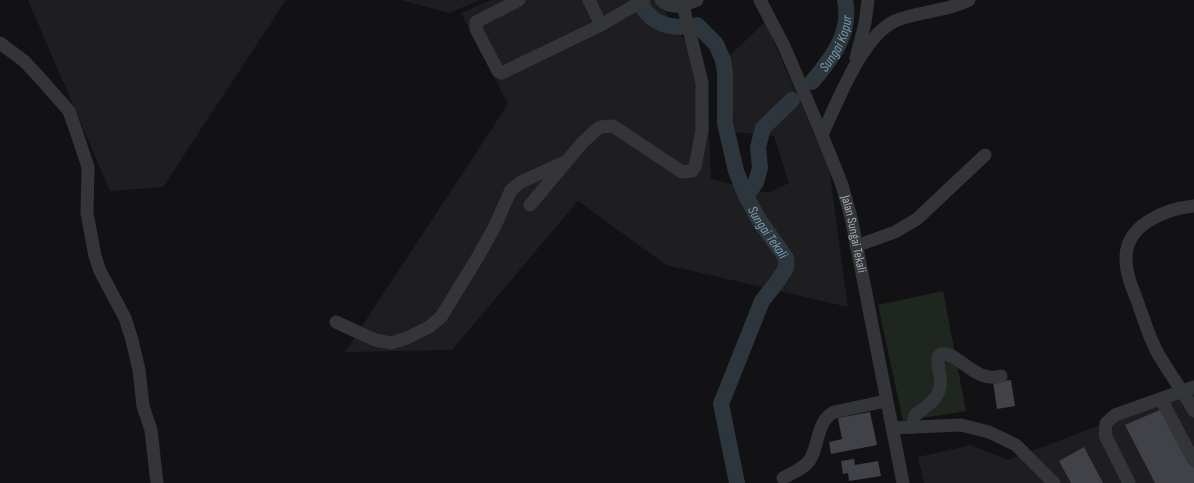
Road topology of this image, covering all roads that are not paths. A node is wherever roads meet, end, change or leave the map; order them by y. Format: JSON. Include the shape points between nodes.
{"nodes":[{"id":1,"x":519,"y":0,"type":"edge"},
{"id":2,"x":589,"y":0,"type":"edge"},
{"id":3,"x":661,"y":0,"type":"edge"},
{"id":4,"x":697,"y":0,"type":"edge"},
{"id":5,"x":760,"y":0,"type":"edge"},
{"id":6,"x":868,"y":0,"type":"edge"},
{"id":7,"x":969,"y":0,"type":"edge"},
{"id":8,"x":638,"y":3,"type":"edge"},
{"id":9,"x":683,"y":5,"type":"junction"},
{"id":10,"x":601,"y":25,"type":"junction"},
{"id":11,"x":0,"y":43,"type":"edge"},
{"id":12,"x":855,"y":66,"type":"junction"},
{"id":13,"x":822,"y":135,"type":"junction"},
{"id":14,"x":985,"y":156,"type":"dead end"},
{"id":15,"x":570,"y":160,"type":"junction"},
{"id":16,"x":530,"y":205,"type":"dead end"},
{"id":17,"x":1194,"y":206,"type":"edge"},
{"id":18,"x":856,"y":246,"type":"junction"},
{"id":19,"x":336,"y":322,"type":"dead end"},
{"id":20,"x":1001,"y":376,"type":"dead end"},
{"id":21,"x":1189,"y":389,"type":"edge"},
{"id":22,"x":1161,"y":399,"type":"junction"},
{"id":23,"x":886,"y":401,"type":"junction"},
{"id":24,"x":1194,"y":411,"type":"edge"},
{"id":25,"x":912,"y":427,"type":"junction"},
{"id":26,"x":892,"y":428,"type":"junction"},
{"id":27,"x":1194,"y":461,"type":"edge"},
{"id":28,"x":783,"y":478,"type":"dead end"},
{"id":29,"x":158,"y":483,"type":"edge"},
{"id":30,"x":903,"y":483,"type":"edge"},
{"id":31,"x":1054,"y":483,"type":"edge"},
{"id":32,"x":1129,"y":483,"type":"edge"}],
"edges":[{"from":1,"to":10,"type":"street","via":[[476,22],[476,29],[498,71],[502,73]]},
{"from":2,"to":10,"type":"street"},
{"from":3,"to":9,"type":"street","via":[[667,5]]},
{"from":4,"to":9,"type":"street"},
{"from":5,"to":13,"type":"street","name":"Jalan Sungai Tekali","via":[[778,33]]},
{"from":6,"to":12,"type":"street"},
{"from":7,"to":12,"type":"street","via":[[896,20],[882,29]]},
{"from":8,"to":10,"type":"street"},
{"from":9,"to":15,"type":"street","via":[[702,83],[702,130],[695,167],[688,173],[682,172],[613,126],[600,127],[596,130]]},
{"from":11,"to":29,"type":"street","via":[[24,61],[69,111],[88,167],[87,213],[91,240],[98,266],[125,318],[132,340],[143,406],[151,430]]},
{"from":12,"to":13,"type":"street"},
{"from":13,"to":18,"type":"street","name":"Jalan Sungai Tekali","via":[[842,185]]},
{"from":14,"to":18,"type":"street","via":[[917,219],[895,232]]},
{"from":15,"to":16,"type":"street"},
{"from":15,"to":19,"type":"street","via":[[521,182],[511,190],[479,255],[441,317],[429,327],[391,343],[375,340]]},
{"from":17,"to":21,"type":"street","via":[[1170,211],[1145,223],[1132,238],[1126,259],[1130,282],[1156,349]]},
{"from":18,"to":23,"type":"street","name":"Jalan Sungai Tekali"},
{"from":20,"to":25,"type":"street","via":[[991,378],[978,374],[948,355],[941,354],[938,356],[940,393],[934,401],[915,415]]},
{"from":21,"to":22,"type":"street"},
{"from":21,"to":24,"type":"street"},
{"from":22,"to":27,"type":"street"},
{"from":22,"to":32,"type":"street","via":[[1115,415],[1106,423],[1104,435]]},
{"from":23,"to":26,"type":"street","name":"Jalan Sungai Tekali"},
{"from":23,"to":28,"type":"street","via":[[828,415],[818,435],[811,459]]},
{"from":25,"to":26,"type":"street"},
{"from":25,"to":31,"type":"street","via":[[961,424],[989,432],[1016,445]]},
{"from":26,"to":30,"type":"street","name":"Jalan Sungai Tekali"}]}
